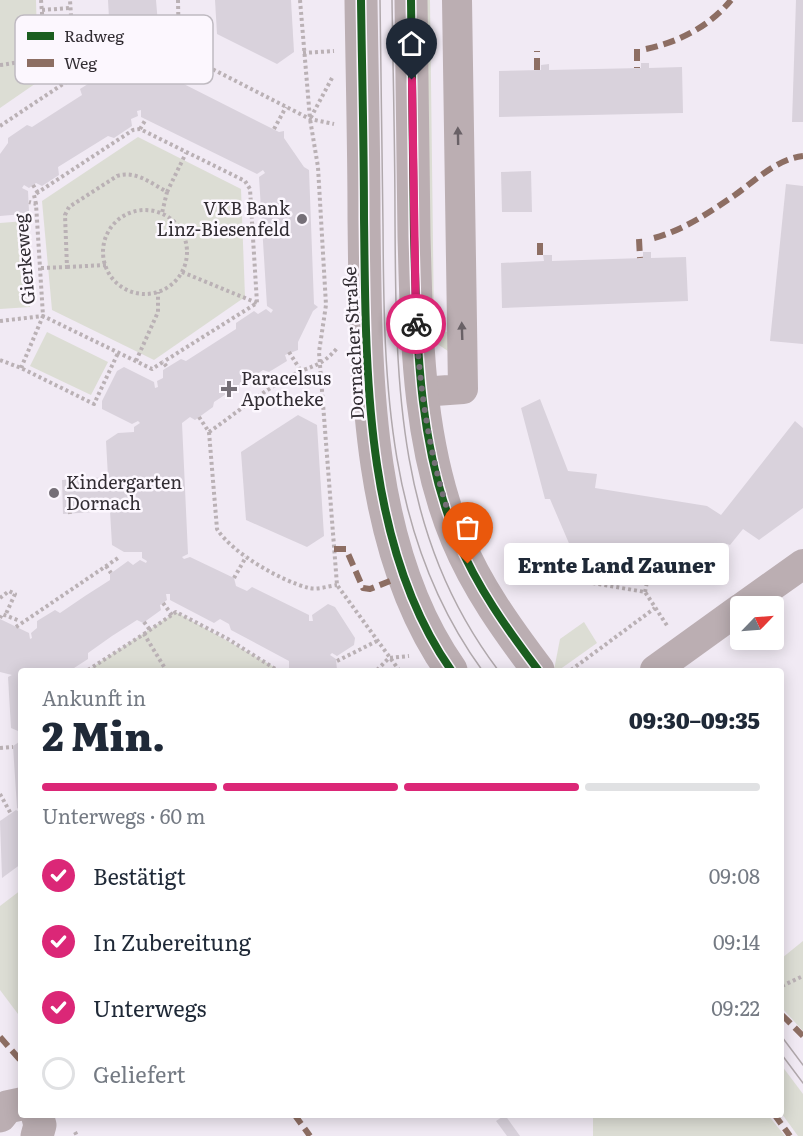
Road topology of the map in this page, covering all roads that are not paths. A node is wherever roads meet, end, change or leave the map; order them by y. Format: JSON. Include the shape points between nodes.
{"nodes":[{"id":1,"x":361,"y":0,"type":"edge"},
{"id":2,"x":411,"y":0,"type":"edge"},
{"id":3,"x":457,"y":0,"type":"edge"},
{"id":4,"x":421,"y":392,"type":"junction"},
{"id":5,"x":803,"y":564,"type":"edge"},
{"id":6,"x":758,"y":596,"type":"edge"},
{"id":7,"x":730,"y":616,"type":"edge"},
{"id":8,"x":450,"y":668,"type":"edge"},
{"id":9,"x":537,"y":668,"type":"edge"},
{"id":10,"x":658,"y":668,"type":"edge"},
{"id":11,"x":18,"y":1111,"type":"edge"},
{"id":12,"x":0,"y":1116,"type":"edge"},
{"id":13,"x":34,"y":1118,"type":"edge"},
{"id":14,"x":49,"y":1124,"type":"edge"}],
"edges":[{"from":1,"to":8,"type":"street","name":"Dornacher Straße","via":[[365,331],[376,459],[405,580],[427,632]]},
{"from":2,"to":4,"type":"street","via":[[416,324]]},
{"from":4,"to":3,"type":"street","one_way":true,"via":[[463,389]]},
{"from":4,"to":9,"type":"street","via":[[439,483],[457,538],[496,612]]},
{"from":5,"to":6,"type":"street"},
{"from":7,"to":10,"type":"street"},
{"from":11,"to":12,"type":"street","via":[[7,1107]]},
{"from":13,"to":14,"type":"street"}]}
